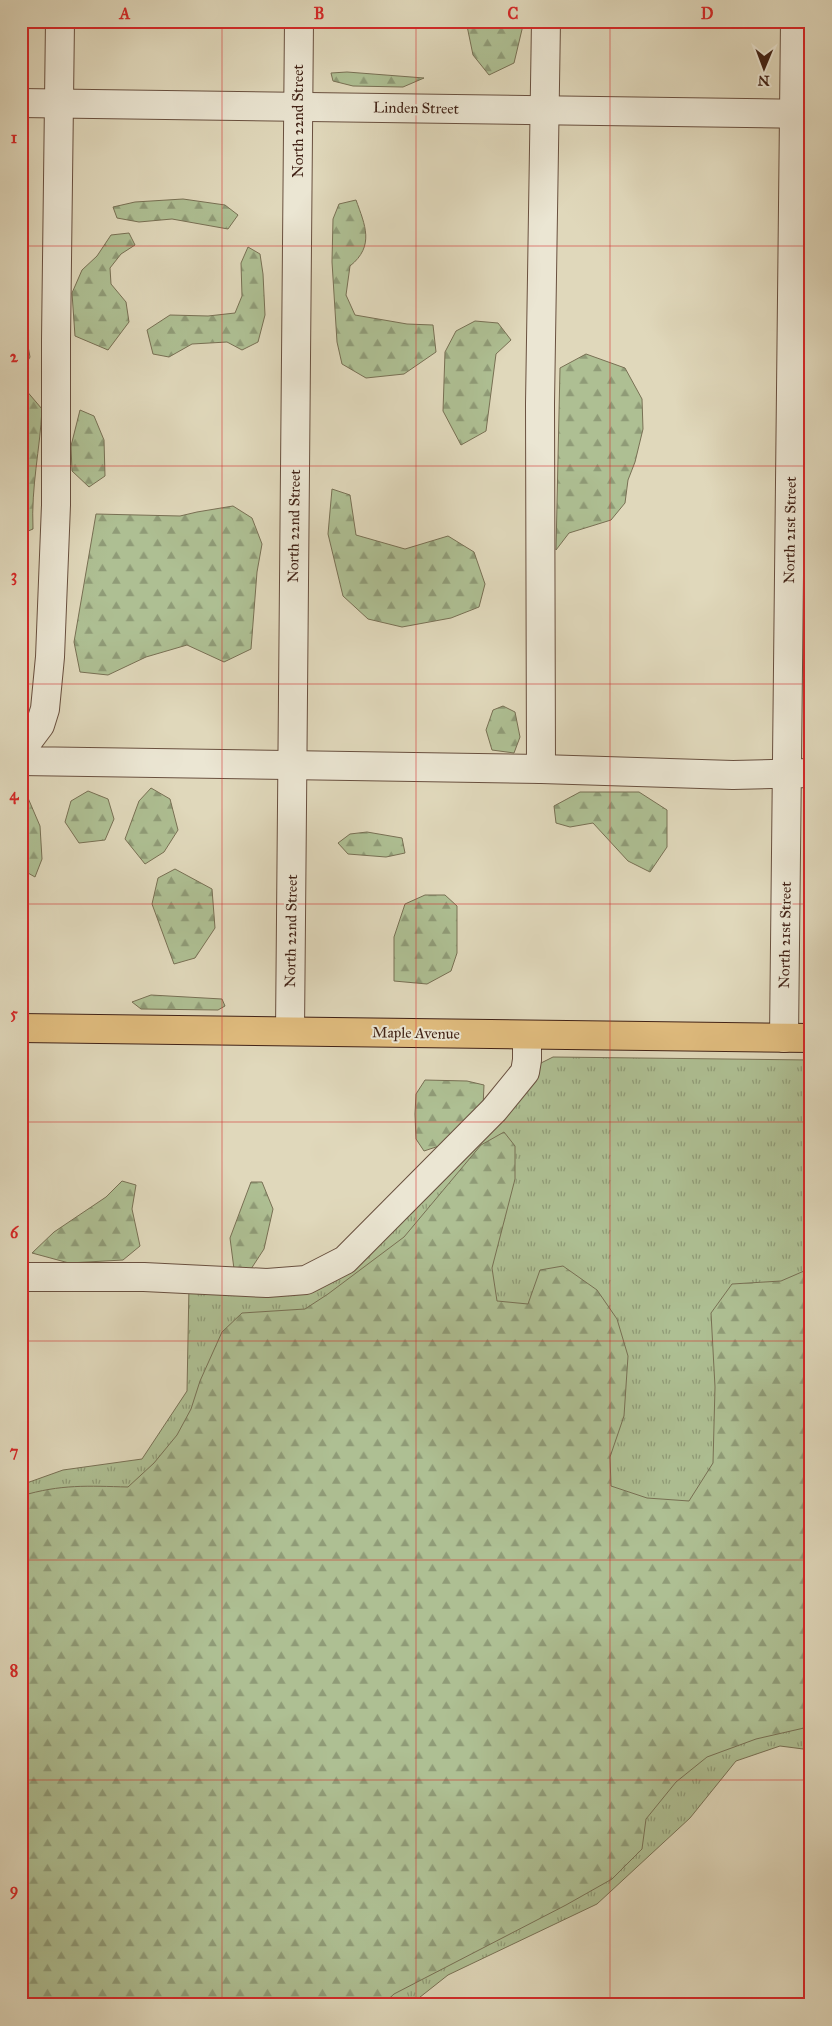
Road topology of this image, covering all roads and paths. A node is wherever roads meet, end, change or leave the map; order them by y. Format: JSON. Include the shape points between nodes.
{"nodes":[{"id":1,"x":60,"y":21,"type":"edge"},
{"id":2,"x":299,"y":21,"type":"edge"},
{"id":3,"x":546,"y":21,"type":"edge"},
{"id":4,"x":795,"y":21,"type":"edge"},
{"id":5,"x":21,"y":103,"type":"edge"},
{"id":6,"x":59,"y":103,"type":"junction"},
{"id":7,"x":298,"y":106,"type":"junction"},
{"id":8,"x":546,"y":110,"type":"junction"},
{"id":9,"x":802,"y":114,"type":"edge"},
{"id":10,"x":292,"y":766,"type":"junction"},
{"id":11,"x":541,"y":769,"type":"junction"},
{"id":12,"x":799,"y":773,"type":"edge"},
{"id":13,"x":21,"y":1028,"type":"edge"},
{"id":14,"x":290,"y":1032,"type":"junction"},
{"id":15,"x":527,"y":1034,"type":"junction"},
{"id":16,"x":784,"y":1038,"type":"junction"},
{"id":17,"x":811,"y":1038,"type":"edge"},
{"id":18,"x":21,"y":1277,"type":"edge"}],
"edges":[{"from":1,"to":6,"type":"street"},
{"from":2,"to":7,"type":"street","name":"North 22nd Street"},
{"from":3,"to":8,"type":"street"},
{"from":4,"to":9,"type":"street","name":"North 21st Street"},
{"from":5,"to":6,"type":"street","name":"Linden Street"},
{"from":6,"to":7,"type":"street","name":"Linden Street"},
{"from":6,"to":10,"type":"street","via":[[56,505],[50,656],[45,709],[40,725],[22,749],[21,761]]},
{"from":7,"to":8,"type":"street","name":"Linden Street"},
{"from":7,"to":10,"type":"street","name":"North 22nd Street"},
{"from":8,"to":9,"type":"street","name":"Linden Street"},
{"from":8,"to":11,"type":"street","via":[[540,404]]},
{"from":9,"to":12,"type":"street","name":"North 21st Street"},
{"from":10,"to":11,"type":"street"},
{"from":10,"to":14,"type":"street","name":"North 22nd Street"},
{"from":11,"to":12,"type":"street","via":[[733,775]]},
{"from":12,"to":16,"type":"street","name":"North 21st Street"},
{"from":13,"to":14,"type":"main road","name":"Maple Avenue"},
{"from":14,"to":15,"type":"main road","name":"Maple Avenue"},
{"from":15,"to":16,"type":"main road","name":"Maple Avenue"},
{"from":15,"to":18,"type":"street","via":[[525,1072],[494,1110],[346,1260],[306,1280],[267,1283],[144,1277]]},
{"from":16,"to":17,"type":"main road","name":"Maple Avenue"}]}
